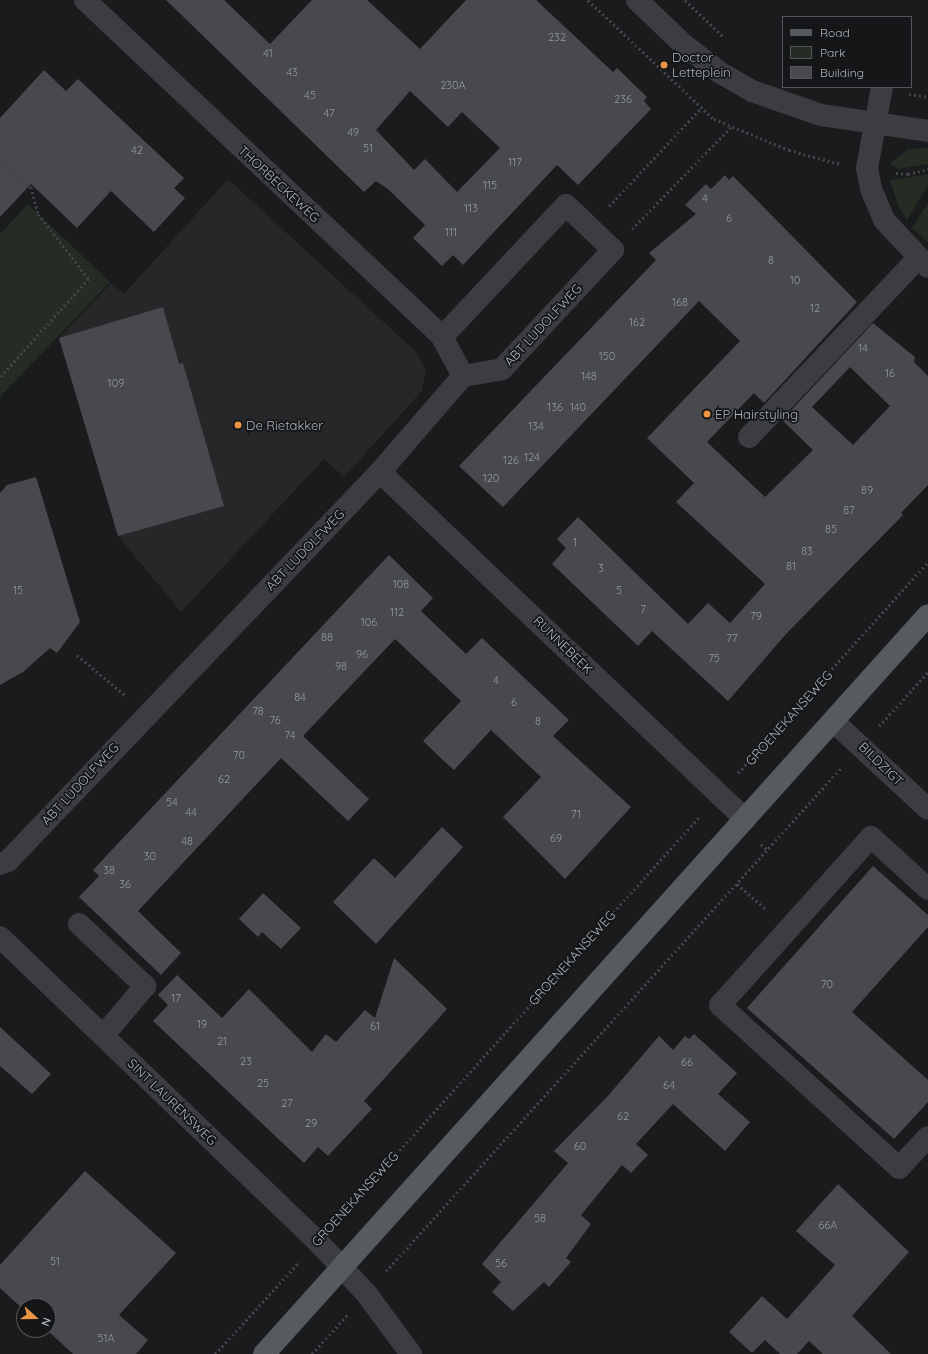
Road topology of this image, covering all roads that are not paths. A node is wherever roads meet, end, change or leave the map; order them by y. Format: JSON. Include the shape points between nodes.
{"nodes":[{"id":1,"x":85,"y":0,"type":"edge"},
{"id":2,"x":637,"y":0,"type":"edge"},
{"id":3,"x":882,"y":88,"type":"edge"},
{"id":4,"x":876,"y":124,"type":"junction"},
{"id":5,"x":928,"y":132,"type":"edge"},
{"id":6,"x":923,"y":263,"type":"edge"},
{"id":7,"x":442,"y":337,"type":"junction"},
{"id":8,"x":463,"y":376,"type":"junction"},
{"id":9,"x":749,"y":437,"type":"dead end"},
{"id":10,"x":380,"y":472,"type":"junction"},
{"id":11,"x":928,"y":615,"type":"edge"},
{"id":12,"x":833,"y":721,"type":"junction"},
{"id":13,"x":928,"y":809,"type":"edge"},
{"id":14,"x":745,"y":819,"type":"junction"},
{"id":15,"x":0,"y":864,"type":"edge"},
{"id":16,"x":928,"y":889,"type":"edge"},
{"id":17,"x":79,"y":924,"type":"dead end"},
{"id":18,"x":0,"y":937,"type":"edge"},
{"id":19,"x":102,"y":1036,"type":"junction"},
{"id":20,"x":928,"y":1137,"type":"edge"},
{"id":21,"x":341,"y":1268,"type":"junction"},
{"id":22,"x":264,"y":1354,"type":"edge"},
{"id":23,"x":411,"y":1354,"type":"edge"}],
"edges":[{"from":1,"to":7,"type":"street","name":"THORBECKEWEG"},
{"from":2,"to":4,"type":"street","via":[[689,49],[752,91],[821,115]]},
{"from":3,"to":4,"type":"street"},
{"from":4,"to":5,"type":"street"},
{"from":4,"to":6,"type":"street","via":[[867,168],[875,205],[895,234]]},
{"from":6,"to":9,"type":"street"},
{"from":7,"to":8,"type":"street","name":"THORBECKEWEG"},
{"from":7,"to":8,"type":"street","name":"ABT LUDOLFWEG","via":[[566,204],[612,250],[502,369]]},
{"from":8,"to":10,"type":"street","name":"ABT LUDOLFWEG","via":[[455,390]]},
{"from":10,"to":14,"type":"street","name":"RUNNEBEEK"},
{"from":10,"to":15,"type":"street","name":"ABT LUDOLFWEG","via":[[8,861]]},
{"from":11,"to":12,"type":"main road"},
{"from":12,"to":13,"type":"street","name":"BILDZIGT","via":[[862,745]]},
{"from":12,"to":14,"type":"main road"},
{"from":14,"to":21,"type":"main road"},
{"from":16,"to":20,"type":"street","via":[[870,837],[720,1005],[899,1168]]},
{"from":17,"to":19,"type":"street","via":[[145,986]]},
{"from":18,"to":19,"type":"street","name":"SINT LAURENSWEG"},
{"from":19,"to":21,"type":"street","name":"SINT LAURENSWEG","via":[[317,1241]]},
{"from":21,"to":22,"type":"main road"},
{"from":21,"to":23,"type":"street","name":"SINT LAURENSWEG","via":[[366,1293]]}]}
